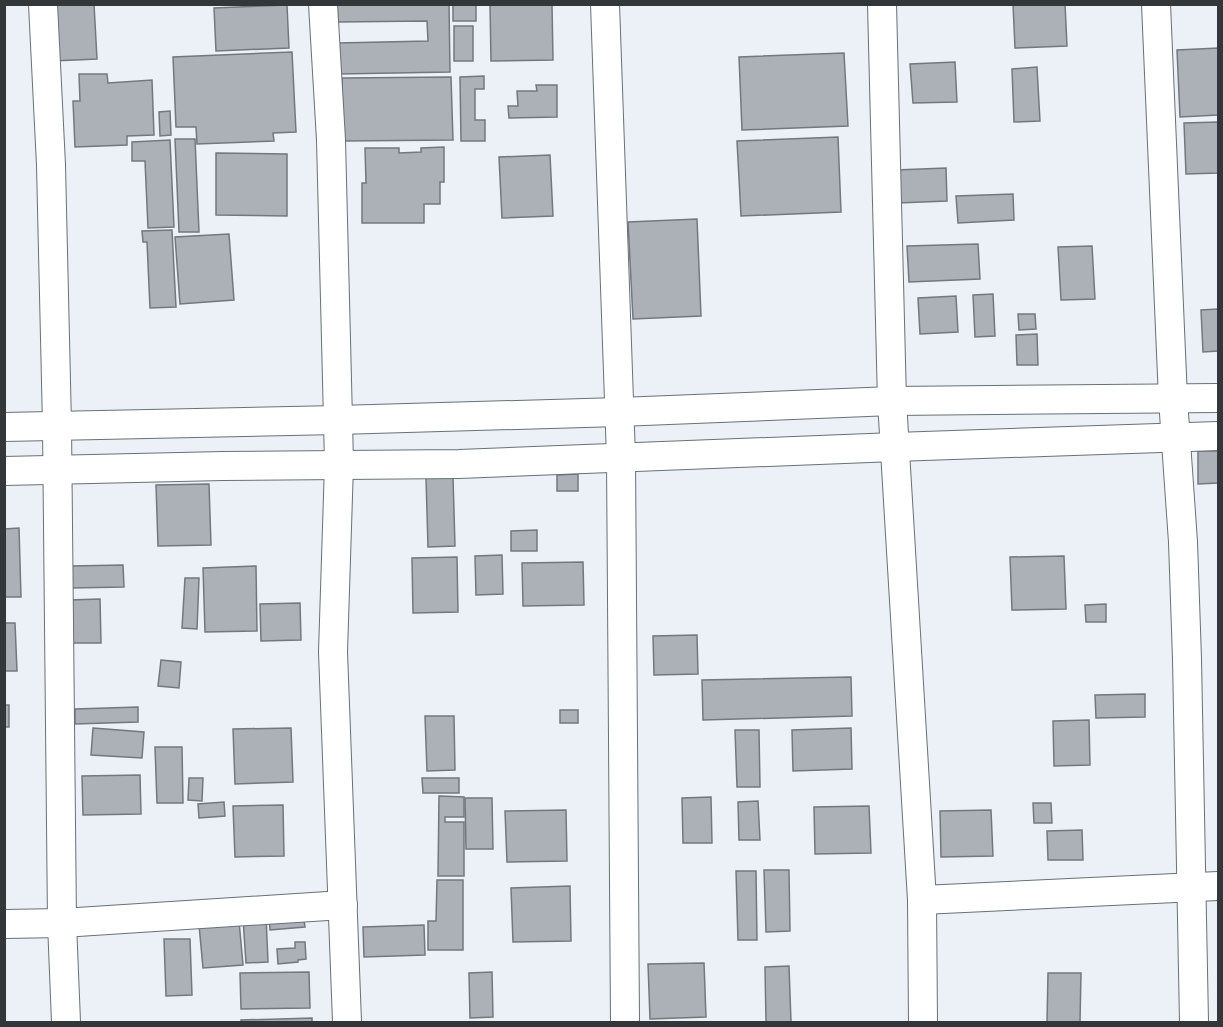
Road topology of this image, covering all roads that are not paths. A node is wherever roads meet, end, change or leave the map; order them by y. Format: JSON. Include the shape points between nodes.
{"nodes":[{"id":1,"x":43,"y":4,"type":"edge"},
{"id":2,"x":323,"y":4,"type":"edge"},
{"id":3,"x":605,"y":4,"type":"edge"},
{"id":4,"x":882,"y":4,"type":"edge"},
{"id":5,"x":1156,"y":4,"type":"edge"},
{"id":6,"x":1218,"y":398,"type":"edge"},
{"id":7,"x":1173,"y":399,"type":"junction"},
{"id":8,"x":892,"y":401,"type":"junction"},
{"id":9,"x":619,"y":412,"type":"junction"},
{"id":10,"x":338,"y":420,"type":"junction"},
{"id":11,"x":57,"y":425,"type":"junction"},
{"id":12,"x":4,"y":427,"type":"edge"},
{"id":13,"x":1218,"y":436,"type":"edge"},
{"id":14,"x":1176,"y":437,"type":"junction"},
{"id":15,"x":895,"y":447,"type":"junction"},
{"id":16,"x":621,"y":457,"type":"junction"},
{"id":17,"x":339,"y":465,"type":"junction"},
{"id":18,"x":57,"y":470,"type":"junction"},
{"id":19,"x":4,"y":471,"type":"edge"},
{"id":20,"x":1205,"y":887,"type":"edge"},
{"id":21,"x":922,"y":900,"type":"junction"},
{"id":22,"x":344,"y":905,"type":"junction"},
{"id":23,"x":62,"y":923,"type":"junction"},
{"id":24,"x":4,"y":924,"type":"edge"},
{"id":25,"x":66,"y":1023,"type":"edge"},
{"id":26,"x":347,"y":1023,"type":"edge"},
{"id":27,"x":625,"y":1023,"type":"edge"},
{"id":28,"x":923,"y":1023,"type":"edge"},
{"id":29,"x":1194,"y":1023,"type":"edge"}],
"edges":[{"from":1,"to":11,"type":"street"},
{"from":2,"to":10,"type":"street"},
{"from":3,"to":9,"type":"street"},
{"from":4,"to":8,"type":"street"},
{"from":5,"to":7,"type":"street"},
{"from":6,"to":7,"type":"street"},
{"from":7,"to":8,"type":"street"},
{"from":7,"to":14,"type":"street"},
{"from":8,"to":9,"type":"street"},
{"from":8,"to":15,"type":"street"},
{"from":9,"to":10,"type":"street"},
{"from":9,"to":16,"type":"street"},
{"from":10,"to":11,"type":"street"},
{"from":10,"to":17,"type":"street"},
{"from":11,"to":12,"type":"street"},
{"from":11,"to":18,"type":"street"},
{"from":13,"to":14,"type":"street"},
{"from":14,"to":15,"type":"street"},
{"from":14,"to":20,"type":"street"},
{"from":15,"to":16,"type":"street"},
{"from":15,"to":21,"type":"street"},
{"from":16,"to":17,"type":"street"},
{"from":16,"to":27,"type":"street"},
{"from":17,"to":18,"type":"street"},
{"from":17,"to":22,"type":"street","via":[[333,652]]},
{"from":18,"to":19,"type":"street"},
{"from":18,"to":23,"type":"street"},
{"from":20,"to":21,"type":"street"},
{"from":20,"to":29,"type":"street"},
{"from":21,"to":28,"type":"street"},
{"from":22,"to":23,"type":"street"},
{"from":22,"to":26,"type":"street"},
{"from":23,"to":24,"type":"street"},
{"from":23,"to":25,"type":"street"}]}
